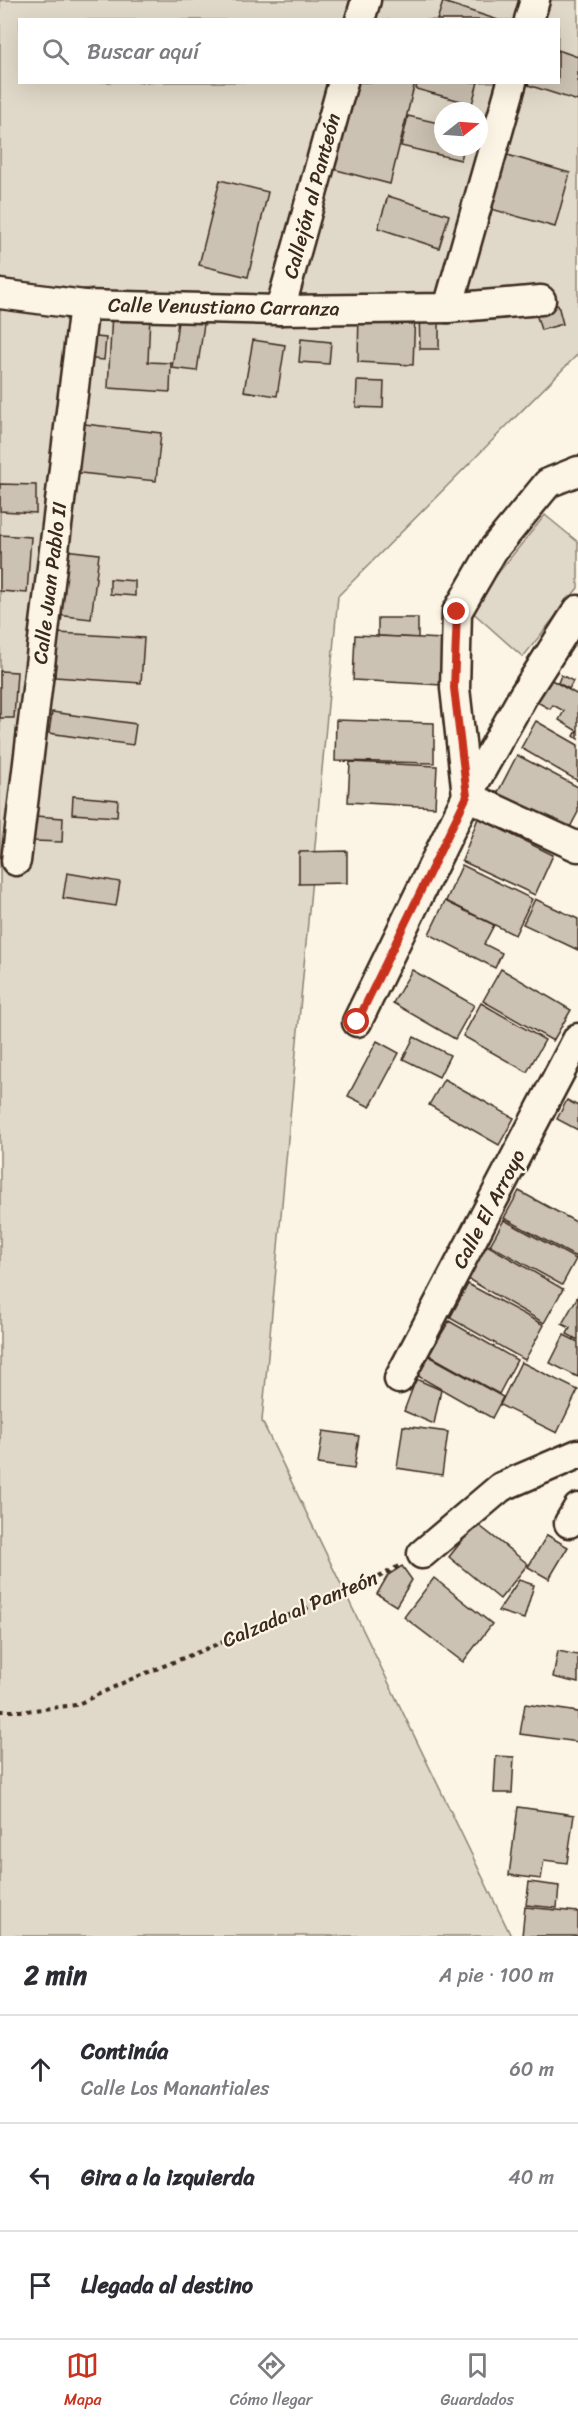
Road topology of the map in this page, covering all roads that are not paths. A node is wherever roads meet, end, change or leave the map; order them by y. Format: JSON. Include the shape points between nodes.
{"nodes":[{"id":1,"x":366,"y":0,"type":"edge"},
{"id":2,"x":535,"y":0,"type":"edge"},
{"id":3,"x":361,"y":18,"type":"edge"},
{"id":4,"x":530,"y":18,"type":"edge"},
{"id":5,"x":342,"y":84,"type":"edge"},
{"id":6,"x":511,"y":84,"type":"edge"},
{"id":7,"x":0,"y":294,"type":"edge"},
{"id":8,"x":541,"y":300,"type":"dead end"},
{"id":9,"x":84,"y":305,"type":"junction"},
{"id":10,"x":448,"y":308,"type":"junction"},
{"id":11,"x":280,"y":310,"type":"junction"},
{"id":12,"x":578,"y":471,"type":"edge"},
{"id":13,"x":578,"y":610,"type":"edge"},
{"id":14,"x":467,"y":796,"type":"junction"},
{"id":15,"x":578,"y":847,"type":"edge"},
{"id":16,"x":16,"y":861,"type":"dead end"},
{"id":17,"x":357,"y":1022,"type":"dead end"},
{"id":18,"x":578,"y":1038,"type":"edge"},
{"id":19,"x":399,"y":1379,"type":"dead end"},
{"id":20,"x":578,"y":1454,"type":"edge"},
{"id":21,"x":422,"y":1554,"type":"road end"}],
"edges":[{"from":1,"to":3,"type":"street"},
{"from":2,"to":4,"type":"street"},
{"from":5,"to":11,"type":"street","name":"Callejón al Panteón"},
{"from":6,"to":10,"type":"street"},
{"from":7,"to":9,"type":"street","name":"Calle Venustiano Carranza"},
{"from":8,"to":10,"type":"street","name":"Calle Venustiano Carranza"},
{"from":9,"to":11,"type":"street","name":"Calle Venustiano Carranza"},
{"from":9,"to":16,"type":"street","name":"Calle Juan Pablo II"},
{"from":10,"to":11,"type":"street","name":"Calle Venustiano Carranza"},
{"from":12,"to":14,"type":"street","via":[[548,483],[493,550],[457,612],[454,688]]},
{"from":13,"to":14,"type":"street","via":[[523,696]]},
{"from":14,"to":15,"type":"street"},
{"from":14,"to":17,"type":"street"},
{"from":18,"to":19,"type":"street","name":"Calle El Arroyo"},
{"from":20,"to":21,"type":"street","via":[[501,1487]]}]}
